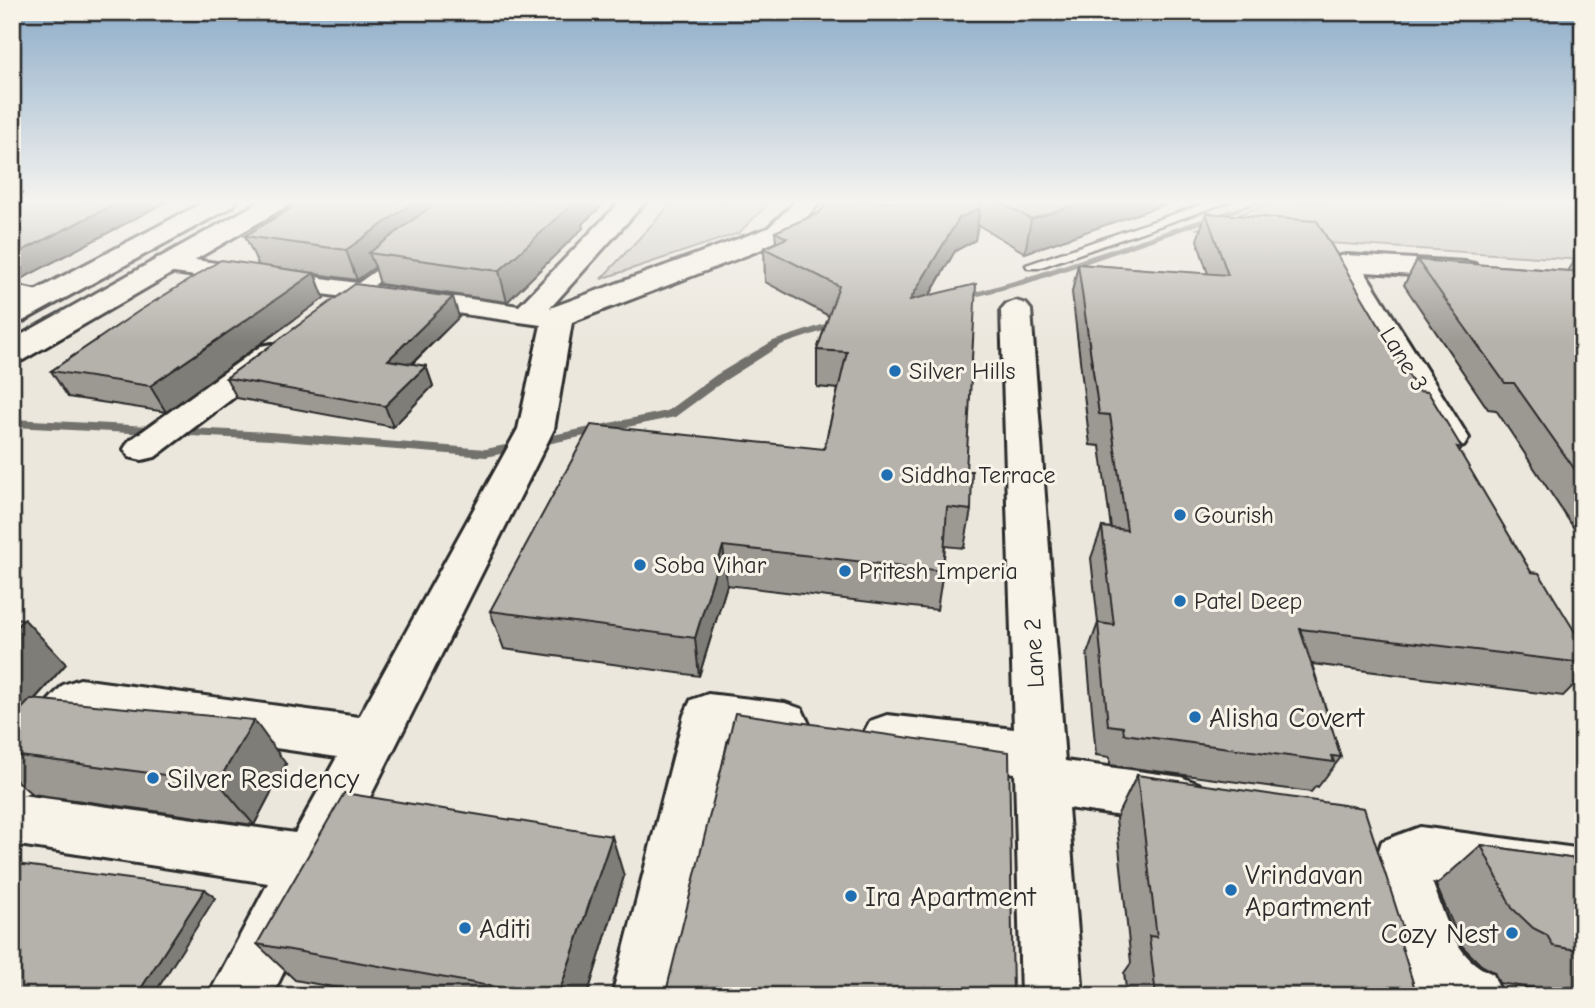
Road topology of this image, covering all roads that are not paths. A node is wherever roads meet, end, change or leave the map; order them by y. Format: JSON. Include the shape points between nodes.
{"nodes":[{"id":1,"x":136,"y":248,"type":"edge"},
{"id":2,"x":195,"y":248,"type":"edge"},
{"id":3,"x":412,"y":248,"type":"edge"},
{"id":4,"x":590,"y":248,"type":"edge"},
{"id":5,"x":740,"y":248,"type":"edge"},
{"id":6,"x":1083,"y":248,"type":"edge"},
{"id":7,"x":167,"y":264,"type":"junction"},
{"id":8,"x":1032,"y":265,"type":"dead end"},
{"id":9,"x":1485,"y":271,"type":"edge"},
{"id":10,"x":12,"y":290,"type":"edge"},
{"id":11,"x":356,"y":292,"type":"junction"},
{"id":12,"x":45,"y":297,"type":"junction"},
{"id":13,"x":1016,"y":310,"type":"dead end"},
{"id":14,"x":12,"y":315,"type":"edge"},
{"id":15,"x":526,"y":316,"type":"junction"},
{"id":16,"x":558,"y":317,"type":"junction"},
{"id":17,"x":12,"y":353,"type":"edge"},
{"id":18,"x":142,"y":449,"type":"dead end"},
{"id":19,"x":1468,"y":467,"type":"edge"},
{"id":20,"x":370,"y":740,"type":"junction"},
{"id":21,"x":1040,"y":768,"type":"junction"},
{"id":22,"x":12,"y":776,"type":"edge"},
{"id":23,"x":1232,"y":808,"type":"edge"},
{"id":24,"x":12,"y":819,"type":"edge"},
{"id":25,"x":309,"y":862,"type":"junction"},
{"id":26,"x":1583,"y":877,"type":"edge"},
{"id":27,"x":239,"y":996,"type":"edge"},
{"id":28,"x":643,"y":996,"type":"edge"},
{"id":29,"x":1052,"y":996,"type":"edge"},
{"id":30,"x":1471,"y":996,"type":"edge"}],
"edges":[{"from":1,"to":12,"type":"street"},
{"from":2,"to":7,"type":"street"},
{"from":3,"to":11,"type":"lane"},
{"from":4,"to":15,"type":"street"},
{"from":5,"to":16,"type":"street"},
{"from":6,"to":8,"type":"lane"},
{"from":7,"to":11,"type":"street"},
{"from":7,"to":17,"type":"street"},
{"from":9,"to":19,"type":"street","name":"Lane 3","via":[[1346,263]]},
{"from":10,"to":12,"type":"lane"},
{"from":11,"to":15,"type":"street"},
{"from":11,"to":18,"type":"street"},
{"from":12,"to":14,"type":"street"},
{"from":13,"to":21,"type":"street","name":"Lane 2"},
{"from":15,"to":16,"type":"street"},
{"from":16,"to":20,"type":"street","via":[[536,429]]},
{"from":20,"to":22,"type":"street","via":[[80,699]]},
{"from":20,"to":25,"type":"street"},
{"from":21,"to":23,"type":"street"},
{"from":21,"to":28,"type":"street","via":[[838,730],[708,715]]},
{"from":21,"to":29,"type":"street","name":"Lane 2"},
{"from":24,"to":25,"type":"street"},
{"from":25,"to":27,"type":"street"},
{"from":26,"to":30,"type":"street","via":[[1420,854],[1401,860],[1399,872],[1439,974]]}]}
